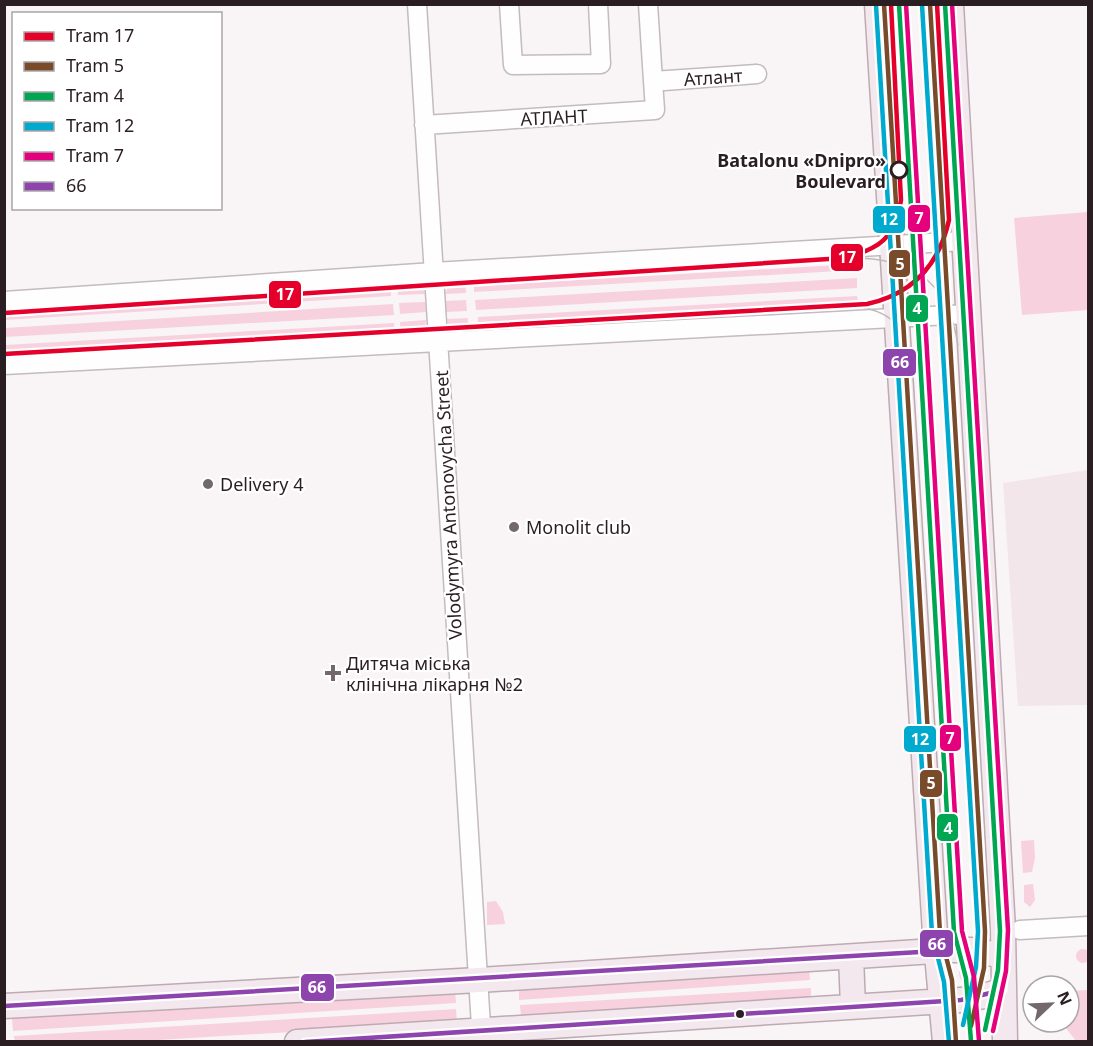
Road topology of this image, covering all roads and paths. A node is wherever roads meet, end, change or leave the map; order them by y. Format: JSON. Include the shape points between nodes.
{"nodes":[{"id":1,"x":417,"y":4,"type":"edge"},
{"id":2,"x":509,"y":4,"type":"edge"},
{"id":3,"x":598,"y":4,"type":"edge"},
{"id":4,"x":648,"y":4,"type":"edge"},
{"id":5,"x":877,"y":4,"type":"edge"},
{"id":6,"x":951,"y":4,"type":"edge"},
{"id":7,"x":424,"y":124,"type":"junction"},
{"id":8,"x":964,"y":241,"type":"junction"},
{"id":9,"x":891,"y":245,"type":"junction"},
{"id":10,"x":434,"y":272,"type":"junction"},
{"id":11,"x":4,"y":301,"type":"edge"},
{"id":12,"x":968,"y":314,"type":"junction"},
{"id":13,"x":896,"y":317,"type":"junction"},
{"id":14,"x":438,"y":342,"type":"junction"},
{"id":15,"x":4,"y":365,"type":"edge"},
{"id":16,"x":1089,"y":926,"type":"edge"},
{"id":17,"x":1020,"y":930,"type":"dead end"},
{"id":18,"x":937,"y":951,"type":"junction"},
{"id":19,"x":1003,"y":956,"type":"junction"},
{"id":20,"x":851,"y":957,"type":"junction"},
{"id":21,"x":479,"y":980,"type":"junction"},
{"id":22,"x":1003,"y":990,"type":"junction"},
{"id":23,"x":942,"y":1001,"type":"junction"},
{"id":24,"x":4,"y":1006,"type":"edge"},
{"id":25,"x":853,"y":1006,"type":"junction"},
{"id":26,"x":482,"y":1036,"type":"edge"},
{"id":27,"x":297,"y":1041,"type":"edge"},
{"id":28,"x":945,"y":1041,"type":"edge"},
{"id":29,"x":1005,"y":1041,"type":"edge"}],
"edges":[{"from":1,"to":7,"type":"street","name":"Volodymyra Antonovycha Street"},
{"from":2,"to":3,"type":"street","via":[[513,66],[600,64]]},
{"from":4,"to":7,"type":"street","name":"АТЛАНТ","via":[[658,81],[655,110]]},
{"from":5,"to":9,"type":"main road"},
{"from":6,"to":8,"type":"main road"},
{"from":7,"to":10,"type":"street","name":"Volodymyra Antonovycha Street"},
{"from":8,"to":9,"type":"street"},
{"from":8,"to":12,"type":"main road"},
{"from":9,"to":10,"type":"street"},
{"from":9,"to":13,"type":"main road"},
{"from":10,"to":11,"type":"street"},
{"from":10,"to":14,"type":"street","name":"Volodymyra Antonovycha Street"},
{"from":12,"to":13,"type":"street"},
{"from":12,"to":19,"type":"main road"},
{"from":13,"to":14,"type":"street"},
{"from":13,"to":18,"type":"main road"},
{"from":14,"to":15,"type":"street"},
{"from":14,"to":21,"type":"street","name":"Volodymyra Antonovycha Street"},
{"from":16,"to":17,"type":"street"},
{"from":18,"to":19,"type":"main road","via":[[972,950]]},
{"from":18,"to":20,"type":"main road"},
{"from":18,"to":23,"type":"main road"},
{"from":19,"to":22,"type":"main road"},
{"from":20,"to":21,"type":"main road"},
{"from":20,"to":25,"type":"main road"},
{"from":21,"to":24,"type":"main road"},
{"from":21,"to":26,"type":"street","name":"Volodymyra Antonovycha Street"},
{"from":22,"to":23,"type":"main road"},
{"from":22,"to":29,"type":"main road"},
{"from":23,"to":25,"type":"main road"},
{"from":23,"to":28,"type":"main road"},
{"from":25,"to":26,"type":"main road"},
{"from":26,"to":27,"type":"main road"}]}
